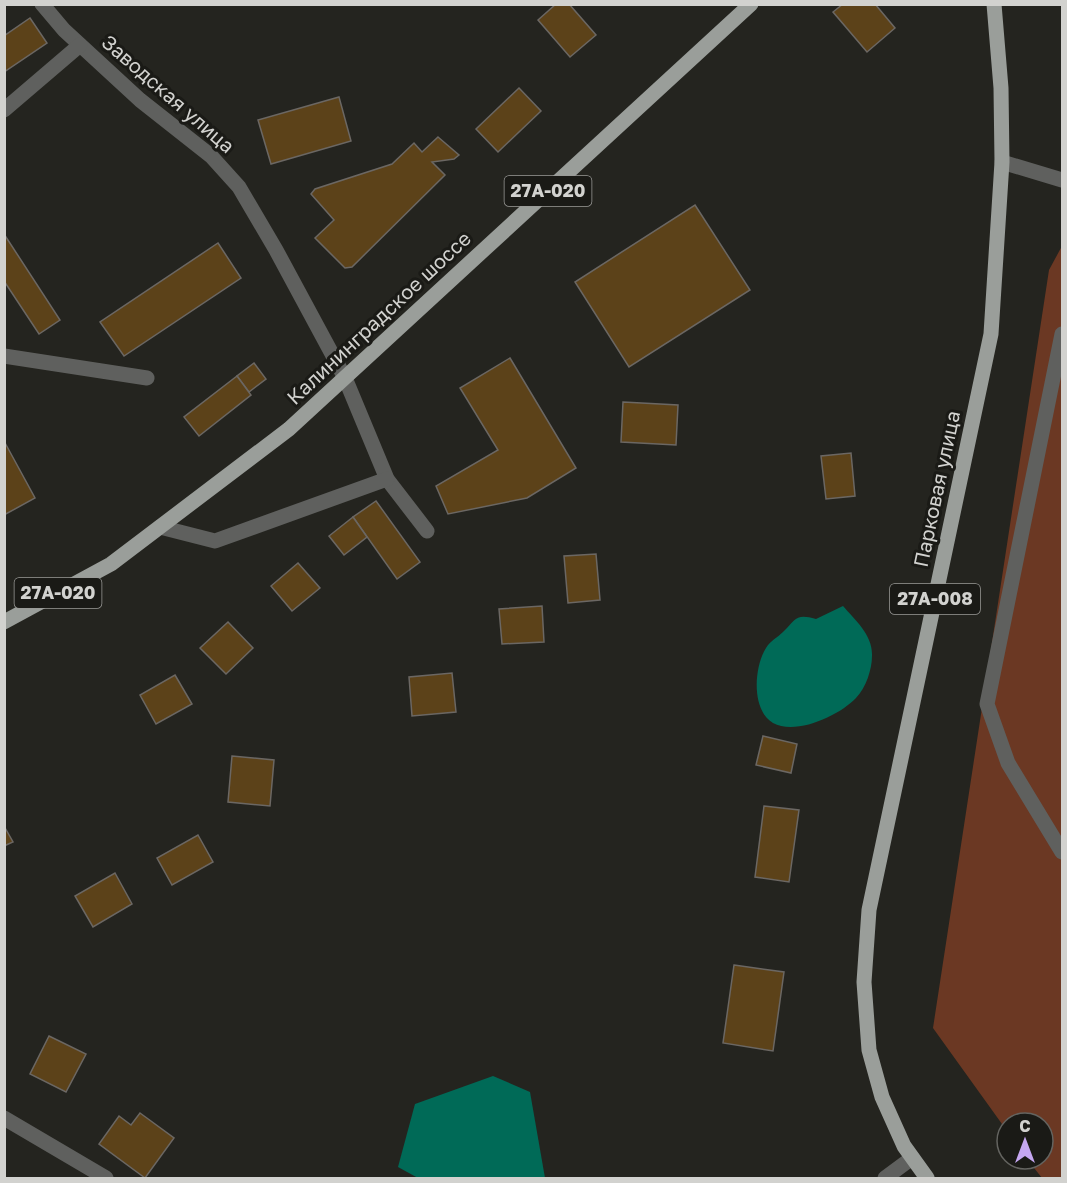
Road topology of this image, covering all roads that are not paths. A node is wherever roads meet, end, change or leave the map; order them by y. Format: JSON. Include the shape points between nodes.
{"nodes":[{"id":1,"x":42,"y":4,"type":"edge"},
{"id":2,"x":751,"y":4,"type":"edge"},
{"id":3,"x":994,"y":4,"type":"edge"},
{"id":4,"x":80,"y":45,"type":"junction"},
{"id":5,"x":4,"y":110,"type":"edge"},
{"id":6,"x":1002,"y":162,"type":"junction"},
{"id":7,"x":1062,"y":180,"type":"edge"},
{"id":8,"x":1062,"y":334,"type":"edge"},
{"id":9,"x":4,"y":356,"type":"edge"},
{"id":10,"x":147,"y":378,"type":"dead end"},
{"id":11,"x":345,"y":378,"type":"junction"},
{"id":12,"x":387,"y":479,"type":"junction"},
{"id":13,"x":160,"y":527,"type":"junction"},
{"id":14,"x":427,"y":531,"type":"dead end"},
{"id":15,"x":4,"y":622,"type":"edge"},
{"id":16,"x":1062,"y":852,"type":"edge"},
{"id":17,"x":4,"y":1118,"type":"edge"},
{"id":18,"x":912,"y":1158,"type":"junction"},
{"id":19,"x":106,"y":1179,"type":"edge"},
{"id":20,"x":885,"y":1179,"type":"edge"},
{"id":21,"x":927,"y":1179,"type":"edge"}],
"edges":[{"from":1,"to":4,"type":"street","name":"Заводская улица"},
{"from":2,"to":11,"type":"main road","name":"Калининградское шоссе","number":"27А-020"},
{"from":3,"to":6,"type":"main road","name":"Парковая улица","number":"27А-008"},
{"from":4,"to":5,"type":"street"},
{"from":4,"to":11,"type":"street","name":"Заводская улица","via":[[140,100],[211,156],[239,188]]},
{"from":6,"to":7,"type":"street"},
{"from":6,"to":18,"type":"main road","name":"Парковая улица","number":"27А-008","via":[[991,334],[869,910],[864,982],[869,1050],[882,1097]]},
{"from":8,"to":16,"type":"street","via":[[987,704],[1008,763]]},
{"from":9,"to":10,"type":"street"},
{"from":11,"to":12,"type":"street","name":"Заводская улица"},
{"from":11,"to":13,"type":"main road","name":"Калининградское шоссе","number":"27А-020","via":[[289,429]]},
{"from":12,"to":13,"type":"street","via":[[215,541]]},
{"from":12,"to":14,"type":"street","name":"Заводская улица"},
{"from":13,"to":15,"type":"main road","name":"Калининградское шоссе","number":"27А-020","via":[[111,564]]},
{"from":17,"to":19,"type":"street"},
{"from":18,"to":20,"type":"street"},
{"from":18,"to":21,"type":"main road","name":"Парковая улица","number":"27А-008"}]}
